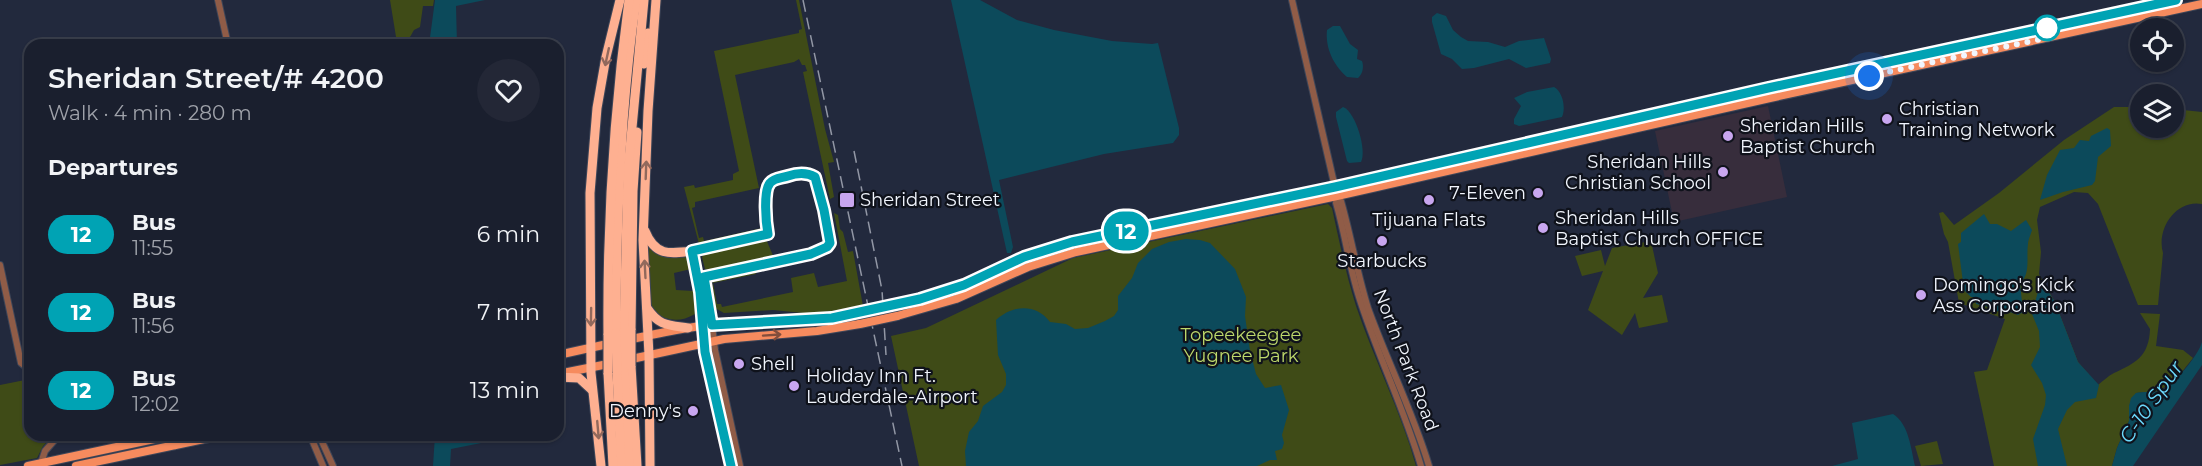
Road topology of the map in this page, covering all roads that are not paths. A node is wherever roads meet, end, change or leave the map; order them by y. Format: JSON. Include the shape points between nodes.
{"nodes":[{"id":1,"x":218,"y":0,"type":"edge"},
{"id":2,"x":620,"y":0,"type":"edge"},
{"id":3,"x":629,"y":0,"type":"edge"},
{"id":4,"x":636,"y":0,"type":"edge"},
{"id":5,"x":644,"y":0,"type":"edge"},
{"id":6,"x":654,"y":0,"type":"edge"},
{"id":7,"x":1292,"y":0,"type":"edge"},
{"id":8,"x":2176,"y":0,"type":"edge"},
{"id":9,"x":2186,"y":0,"type":"edge"},
{"id":10,"x":2202,"y":4,"type":"edge"},
{"id":11,"x":2178,"y":9,"type":"junction"},
{"id":12,"x":2168,"y":12,"type":"junction"},
{"id":13,"x":2031,"y":31,"type":"junction"},
{"id":14,"x":227,"y":39,"type":"edge"},
{"id":15,"x":1977,"y":53,"type":"junction"},
{"id":16,"x":1631,"y":119,"type":"junction"},
{"id":17,"x":1633,"y":129,"type":"junction"},
{"id":18,"x":1514,"y":145,"type":"junction"},
{"id":19,"x":1506,"y":158,"type":"junction"},
{"id":20,"x":1335,"y":187,"type":"junction"},
{"id":21,"x":1337,"y":196,"type":"junction"},
{"id":22,"x":644,"y":229,"type":"junction"},
{"id":23,"x":692,"y":251,"type":"dead end"},
{"id":24,"x":0,"y":265,"type":"edge"},
{"id":25,"x":647,"y":308,"type":"junction"},
{"id":26,"x":707,"y":325,"type":"junction"},
{"id":27,"x":688,"y":328,"type":"junction"},
{"id":28,"x":620,"y":332,"type":"junction"},
{"id":29,"x":648,"y":336,"type":"junction"},
{"id":30,"x":714,"y":341,"type":"junction"},
{"id":31,"x":704,"y":343,"type":"junction"},
{"id":32,"x":590,"y":348,"type":"junction"},
{"id":33,"x":564,"y":354,"type":"edge"},
{"id":34,"x":649,"y":355,"type":"junction"},
{"id":35,"x":24,"y":365,"type":"edge"},
{"id":36,"x":591,"y":367,"type":"junction"},
{"id":37,"x":620,"y":370,"type":"junction"},
{"id":38,"x":564,"y":374,"type":"edge"},
{"id":39,"x":564,"y":376,"type":"edge"},
{"id":40,"x":594,"y":393,"type":"junction"},
{"id":41,"x":53,"y":441,"type":"edge"},
{"id":42,"x":145,"y":441,"type":"edge"},
{"id":43,"x":169,"y":441,"type":"edge"},
{"id":44,"x":177,"y":441,"type":"edge"},
{"id":45,"x":194,"y":441,"type":"edge"},
{"id":46,"x":313,"y":441,"type":"edge"},
{"id":47,"x":322,"y":441,"type":"edge"},
{"id":48,"x":175,"y":445,"type":"junction"},
{"id":49,"x":155,"y":449,"type":"junction"},
{"id":50,"x":43,"y":465,"type":"edge"},
{"id":51,"x":28,"y":466,"type":"edge"},
{"id":52,"x":76,"y":466,"type":"edge"},
{"id":53,"x":323,"y":466,"type":"edge"},
{"id":54,"x":333,"y":466,"type":"edge"},
{"id":55,"x":601,"y":466,"type":"edge"},
{"id":56,"x":613,"y":466,"type":"edge"},
{"id":57,"x":621,"y":466,"type":"edge"},
{"id":58,"x":630,"y":466,"type":"edge"},
{"id":59,"x":637,"y":466,"type":"edge"},
{"id":60,"x":650,"y":466,"type":"edge"},
{"id":61,"x":731,"y":466,"type":"edge"},
{"id":62,"x":740,"y":466,"type":"edge"},
{"id":63,"x":1421,"y":466,"type":"edge"},
{"id":64,"x":1429,"y":466,"type":"edge"}],
"edges":[{"from":1,"to":14,"type":"street"},
{"from":2,"to":32,"type":"highway","one_way":true,"via":[[604,68],[592,157]]},
{"from":3,"to":28,"type":"highway","via":[[618,94],[607,271]]},
{"from":4,"to":28,"type":"highway","via":[[621,142],[616,256]]},
{"from":5,"to":28,"type":"highway","via":[[627,170]]},
{"from":22,"to":6,"type":"highway","one_way":true},
{"from":6,"to":28,"type":"highway","via":[[640,94]]},
{"from":7,"to":20,"type":"street","name":"North Park Road"},
{"from":8,"to":12,"type":"main road"},
{"from":8,"to":13,"type":"main road"},
{"from":9,"to":11,"type":"main road"},
{"from":10,"to":11,"type":"main road"},
{"from":11,"to":12,"type":"main road"},
{"from":12,"to":15,"type":"main road"},
{"from":13,"to":15,"type":"main road","via":[[2027,39]]},
{"from":13,"to":16,"type":"main road"},
{"from":15,"to":17,"type":"main road"},
{"from":16,"to":17,"type":"main road"},
{"from":16,"to":18,"type":"main road"},
{"from":17,"to":19,"type":"main road"},
{"from":18,"to":19,"type":"main road"},
{"from":18,"to":20,"type":"main road"},
{"from":19,"to":21,"type":"main road"},
{"from":20,"to":21,"type":"street","name":"North Park Road"},
{"from":20,"to":26,"type":"main road","bridge":true,"via":[[1054,247],[953,289],[855,314]]},
{"from":30,"to":21,"type":"main road","one_way":true,"bridge":true,"via":[[818,331],[897,316],[956,299],[1047,260]]},
{"from":21,"to":63,"type":"street","name":"North Park Road","via":[[1358,294]]},
{"from":21,"to":64,"type":"street","name":"North Park Road","via":[[1368,305],[1413,415]]},
{"from":22,"to":23,"type":"highway","via":[[650,242],[662,252]]},
{"from":25,"to":22,"type":"highway","one_way":true},
{"from":24,"to":35,"type":"street"},
{"from":25,"to":27,"type":"highway","via":[[660,323]]},
{"from":25,"to":29,"type":"highway"},
{"from":26,"to":27,"type":"main road"},
{"from":26,"to":30,"type":"street"},
{"from":26,"to":31,"type":"street"},
{"from":27,"to":29,"type":"main road"},
{"from":28,"to":37,"type":"highway","bridge":true},
{"from":28,"to":37,"type":"highway","bridge":true},
{"from":29,"to":32,"type":"main road"},
{"from":29,"to":34,"type":"highway"},
{"from":30,"to":31,"type":"main road"},
{"from":30,"to":62,"type":"street"},
{"from":31,"to":34,"type":"main road"},
{"from":31,"to":61,"type":"street"},
{"from":32,"to":33,"type":"main road"},
{"from":32,"to":36,"type":"highway"},
{"from":34,"to":36,"type":"main road"},
{"from":34,"to":60,"type":"highway"},
{"from":36,"to":38,"type":"main road"},
{"from":36,"to":40,"type":"highway"},
{"from":37,"to":56,"type":"highway"},
{"from":37,"to":57,"type":"highway"},
{"from":37,"to":58,"type":"highway"},
{"from":37,"to":59,"type":"highway"},
{"from":39,"to":40,"type":"highway","via":[[579,378]]},
{"from":40,"to":55,"type":"highway","one_way":true},
{"from":41,"to":50,"type":"street","via":[[45,451]]},
{"from":42,"to":50,"type":"main road"},
{"from":43,"to":49,"type":"main road"},
{"from":44,"to":48,"type":"main road"},
{"from":45,"to":48,"type":"main road"},
{"from":46,"to":53,"type":"street"},
{"from":47,"to":54,"type":"street"},
{"from":48,"to":49,"type":"main road"},
{"from":49,"to":52,"type":"main road"},
{"from":50,"to":51,"type":"main road"}]}
